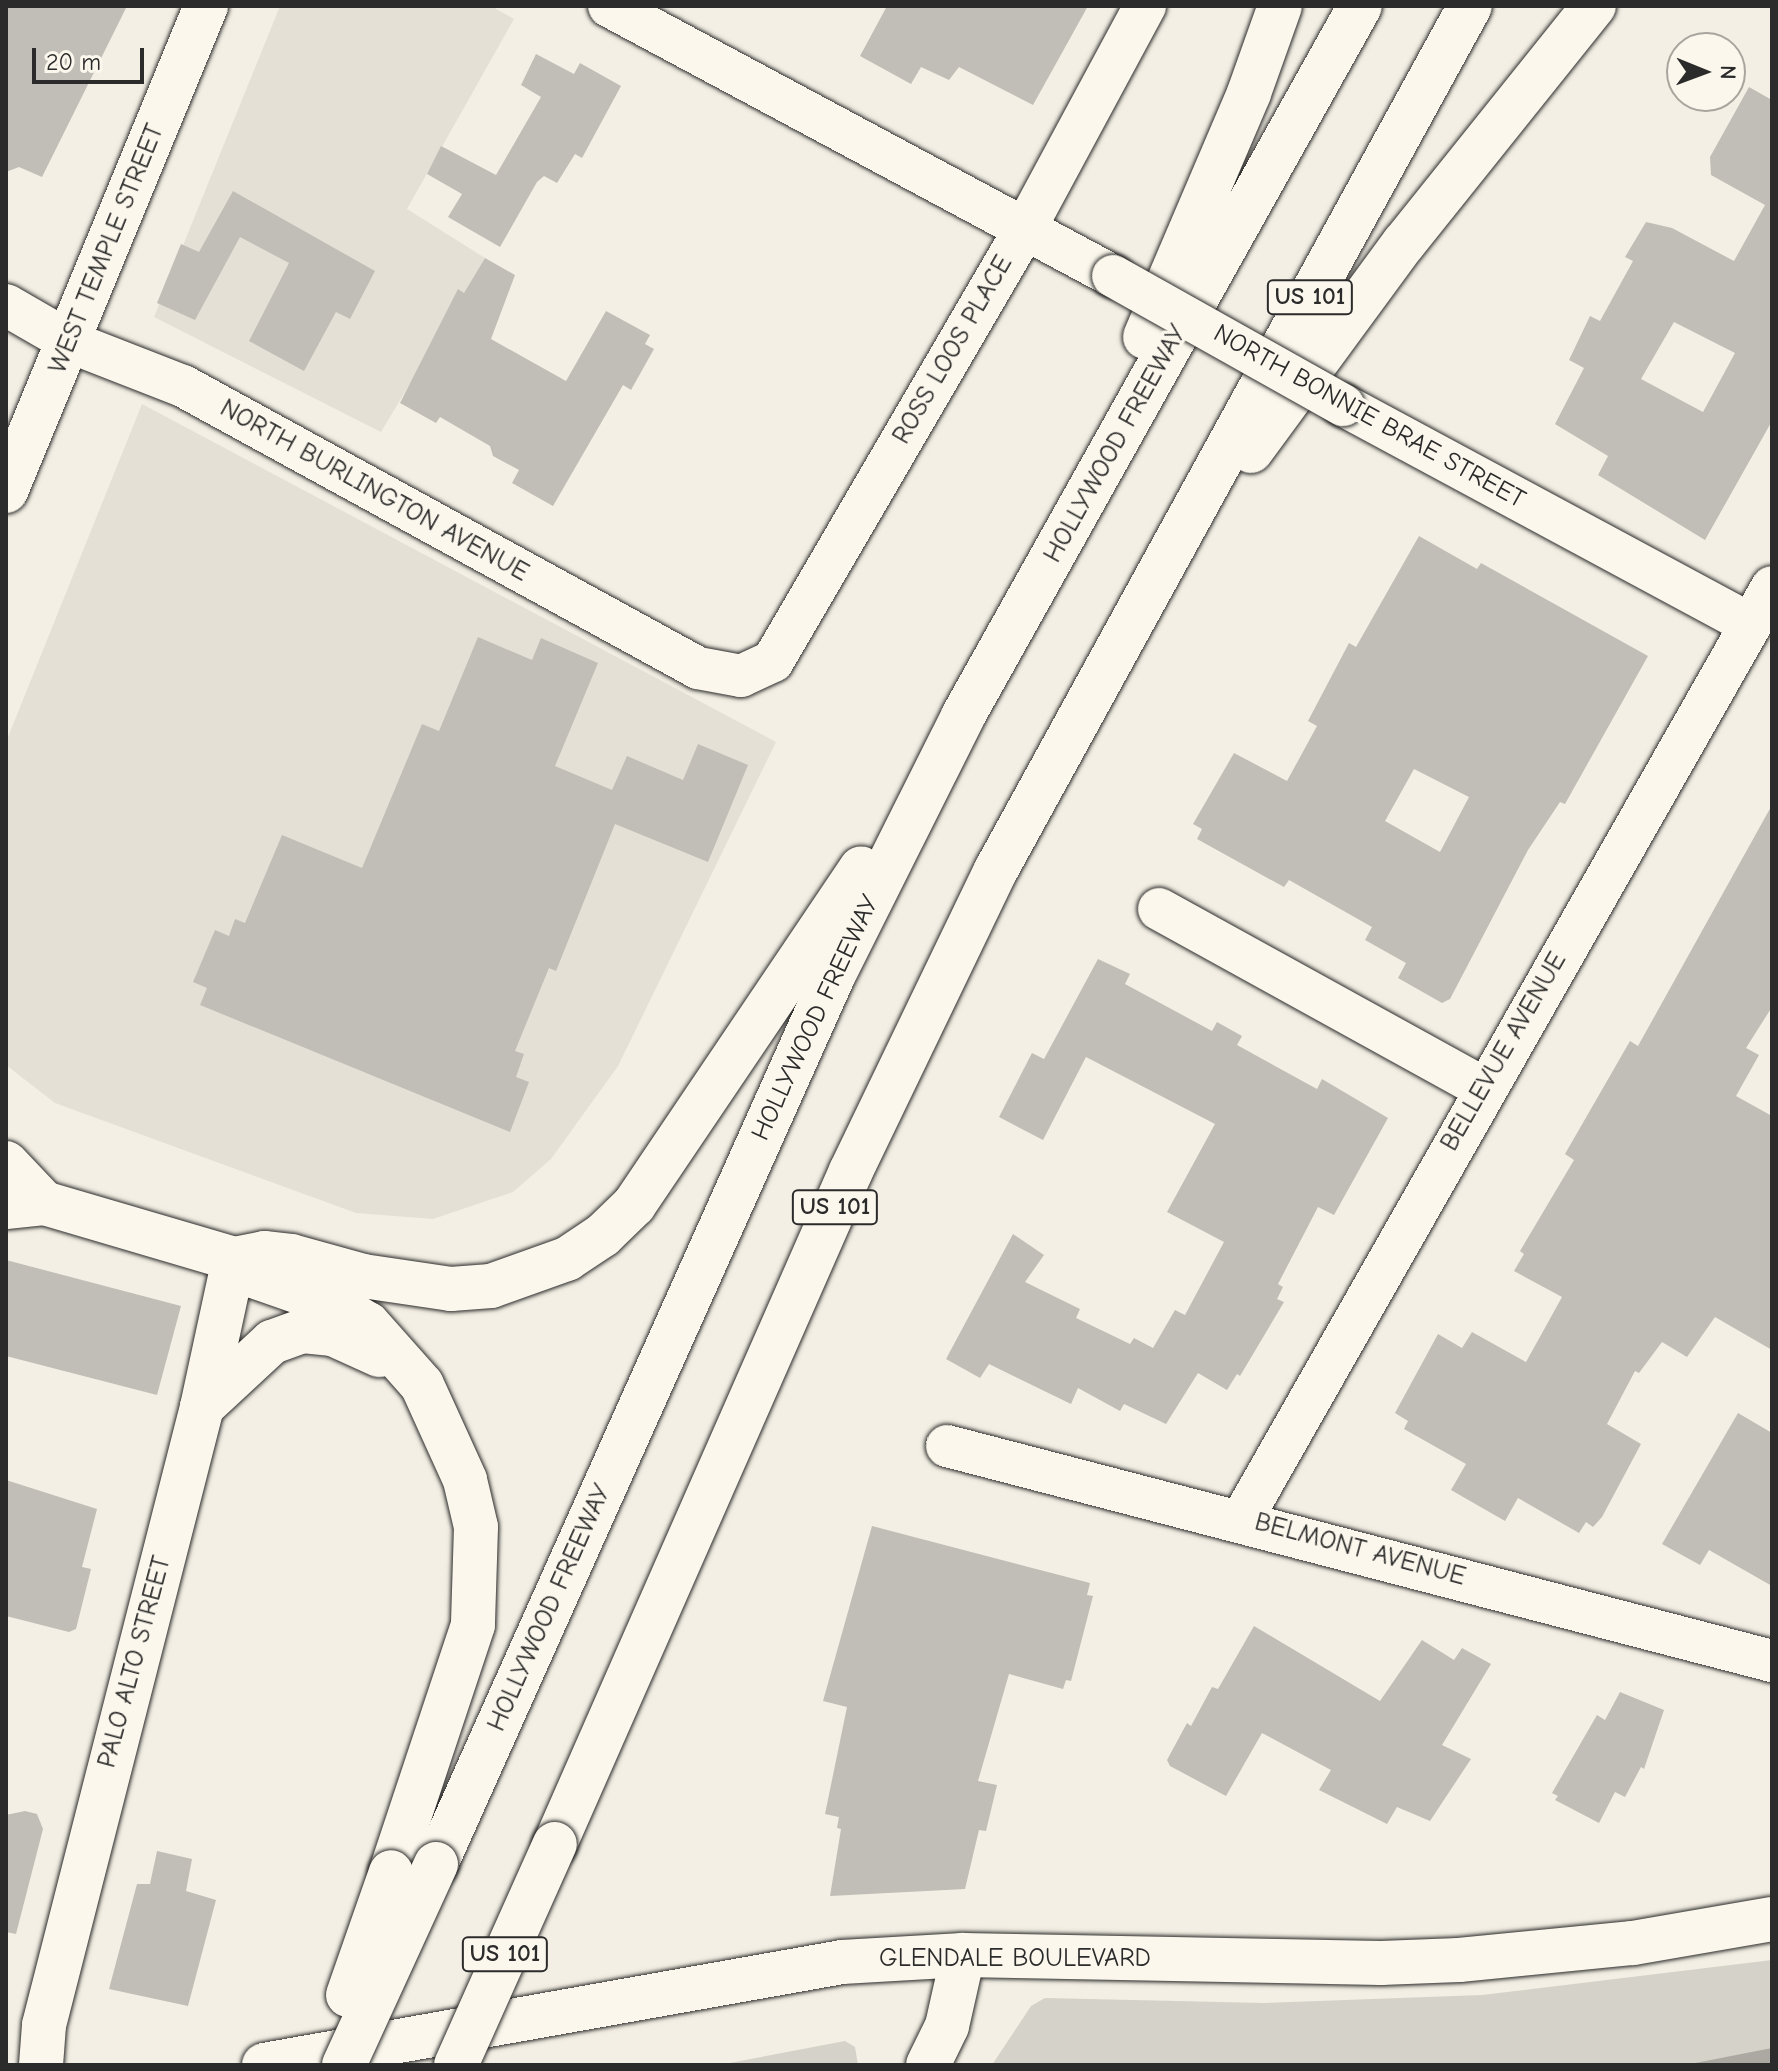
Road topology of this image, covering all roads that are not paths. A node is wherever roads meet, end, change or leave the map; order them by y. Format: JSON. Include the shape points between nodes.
{"nodes":[{"id":1,"x":206,"y":6,"type":"edge"},
{"id":2,"x":609,"y":6,"type":"edge"},
{"id":3,"x":1145,"y":6,"type":"edge"},
{"id":4,"x":1280,"y":6,"type":"edge"},
{"id":5,"x":1360,"y":6,"type":"edge"},
{"id":6,"x":1470,"y":6,"type":"edge"},
{"id":7,"x":1594,"y":6,"type":"edge"},
{"id":8,"x":1026,"y":227,"type":"junction"},
{"id":9,"x":6,"y":305,"type":"edge"},
{"id":10,"x":70,"y":342,"type":"junction"},
{"id":11,"x":6,"y":491,"type":"edge"},
{"id":12,"x":1047,"y":567,"type":"junction"},
{"id":13,"x":1772,"y":587,"type":"edge"},
{"id":14,"x":1149,"y":588,"type":"junction"},
{"id":15,"x":1750,"y":624,"type":"junction"},
{"id":16,"x":741,"y":676,"type":"joint"},
{"id":17,"x":963,"y":716,"type":"junction"},
{"id":18,"x":1159,"y":909,"type":"dead end"},
{"id":19,"x":1483,"y":1088,"type":"junction"},
{"id":20,"x":6,"y":1163,"type":"edge"},
{"id":21,"x":25,"y":1205,"type":"edge"},
{"id":22,"x":234,"y":1259,"type":"junction"},
{"id":23,"x":202,"y":1407,"type":"junction"},
{"id":24,"x":447,"y":1432,"type":"junction"},
{"id":25,"x":947,"y":1446,"type":"dead end"},
{"id":26,"x":1242,"y":1519,"type":"junction"},
{"id":27,"x":1772,"y":1661,"type":"edge"},
{"id":28,"x":1772,"y":1919,"type":"edge"},
{"id":29,"x":963,"y":1955,"type":"junction"},
{"id":30,"x":41,"y":2065,"type":"edge"},
{"id":31,"x":264,"y":2065,"type":"edge"},
{"id":32,"x":324,"y":2065,"type":"edge"},
{"id":33,"x":344,"y":2065,"type":"edge"},
{"id":34,"x":456,"y":2065,"type":"edge"},
{"id":35,"x":928,"y":2065,"type":"edge"}],
"edges":[{"from":1,"to":10,"type":"main road","name":"WEST TEMPLE STREET"},
{"from":2,"to":8,"type":"street","name":"NORTH BONNIE BRAE STREET"},
{"from":3,"to":8,"type":"street","name":"ROSS LOOS PLACE"},
{"from":4,"to":12,"type":"main road","via":[[1249,93]]},
{"from":5,"to":12,"type":"main road","name":"HOLLYWOOD FREEWAY"},
{"from":6,"to":14,"type":"main road","number":"US 101"},
{"from":7,"to":14,"type":"main road","via":[[1404,243]]},
{"from":8,"to":15,"type":"street","name":"NORTH BONNIE BRAE STREET","bridge":true},
{"from":8,"to":16,"type":"street","name":"ROSS LOOS PLACE","via":[[773,661]]},
{"from":9,"to":10,"type":"street","name":"NORTH BURLINGTON AVENUE"},
{"from":10,"to":11,"type":"main road","name":"WEST TEMPLE STREET"},
{"from":10,"to":16,"type":"street","name":"NORTH BURLINGTON AVENUE","via":[[183,386],[698,668]]},
{"from":12,"to":17,"type":"main road","name":"HOLLYWOOD FREEWAY"},
{"from":13,"to":15,"type":"street","name":"BELLEVUE AVENUE"},
{"from":14,"to":34,"type":"main road","number":"US 101","bridge":true,"via":[[922,1018]]},
{"from":15,"to":19,"type":"street","name":"BELLEVUE AVENUE"},
{"from":17,"to":22,"type":"main road","via":[[642,1193],[603,1235],[567,1259],[491,1286],[407,1284],[264,1253]]},
{"from":17,"to":33,"type":"main road","name":"HOLLYWOOD FREEWAY","bridge":true,"via":[[761,1132]]},
{"from":18,"to":19,"type":"street"},
{"from":19,"to":26,"type":"street","name":"BELLEVUE AVENUE"},
{"from":20,"to":21,"type":"main road"},
{"from":21,"to":22,"type":"main road"},
{"from":22,"to":23,"type":"main road","name":"PALO ALTO STREET"},
{"from":22,"to":24,"type":"main road","via":[[256,1277],[336,1305],[368,1324],[422,1385]]},
{"from":23,"to":24,"type":"main road","via":[[272,1342],[303,1331],[333,1334],[397,1367]]},
{"from":23,"to":30,"type":"main road","name":"PALO ALTO STREET","via":[[90,1836],[44,2025]]},
{"from":24,"to":32,"type":"main road","bridge":true,"via":[[476,1527],[473,1625]]},
{"from":25,"to":26,"type":"street","name":"BELMONT AVENUE"},
{"from":26,"to":27,"type":"street","name":"BELMONT AVENUE"},
{"from":28,"to":29,"type":"main road","name":"GLENDALE BOULEVARD","via":[[1633,1943],[1459,1960]]},
{"from":29,"to":31,"type":"main road","name":"GLENDALE BOULEVARD","via":[[787,1969]]},
{"from":29,"to":35,"type":"main road","via":[[947,2026]]}]}
